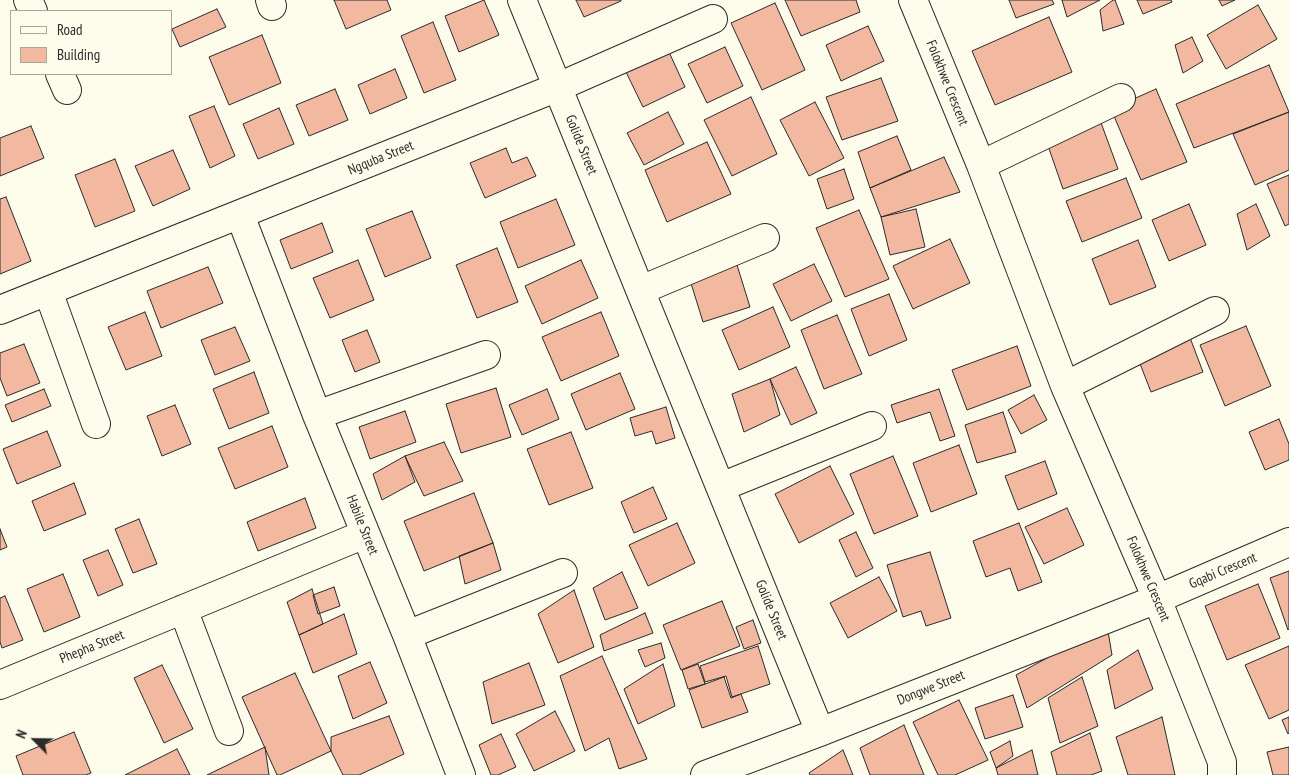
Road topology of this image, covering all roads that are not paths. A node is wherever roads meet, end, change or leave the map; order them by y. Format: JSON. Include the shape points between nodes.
{"nodes":[{"id":1,"x":522,"y":0,"type":"edge"},
{"id":2,"x":913,"y":0,"type":"edge"},
{"id":3,"x":713,"y":19,"type":"dead end"},
{"id":4,"x":558,"y":87,"type":"junction"},
{"id":5,"x":1121,"y":98,"type":"dead end"},
{"id":6,"x":981,"y":165,"type":"junction"},
{"id":7,"x":240,"y":214,"type":"junction"},
{"id":8,"x":765,"y":238,"type":"dead end"},
{"id":9,"x":640,"y":290,"type":"junction"},
{"id":10,"x":48,"y":291,"type":"junction"},
{"id":11,"x":0,"y":310,"type":"edge"},
{"id":12,"x":1215,"y":311,"type":"dead end"},
{"id":13,"x":486,"y":356,"type":"dead end"},
{"id":14,"x":1065,"y":386,"type":"junction"},
{"id":15,"x":317,"y":415,"type":"junction"},
{"id":16,"x":96,"y":424,"type":"dead end"},
{"id":17,"x":872,"y":426,"type":"dead end"},
{"id":18,"x":721,"y":488,"type":"junction"},
{"id":19,"x":365,"y":534,"type":"junction"},
{"id":20,"x":1289,"y":542,"type":"edge"},
{"id":21,"x":563,"y":573,"type":"dead end"},
{"id":22,"x":1157,"y":599,"type":"junction"},
{"id":23,"x":183,"y":609,"type":"junction"},
{"id":24,"x":407,"y":635,"type":"junction"},
{"id":25,"x":0,"y":685,"type":"edge"},
{"id":26,"x":229,"y":731,"type":"dead end"},
{"id":27,"x":820,"y":732,"type":"junction"},
{"id":28,"x":461,"y":775,"type":"edge"},
{"id":29,"x":705,"y":775,"type":"edge"},
{"id":30,"x":1222,"y":775,"type":"edge"}],
"edges":[{"from":1,"to":4,"type":"street","name":"Golide Street"},
{"from":2,"to":6,"type":"street","name":"Folokhwe Crescent"},
{"from":3,"to":4,"type":"street","name":"Ngquba Street"},
{"from":4,"to":7,"type":"street","name":"Ngquba Street"},
{"from":4,"to":9,"type":"street","name":"Golide Street"},
{"from":5,"to":6,"type":"street"},
{"from":6,"to":14,"type":"street","name":"Folokhwe Crescent"},
{"from":7,"to":10,"type":"street","name":"Ngquba Street"},
{"from":7,"to":15,"type":"street","name":"Habile Street"},
{"from":8,"to":9,"type":"street"},
{"from":9,"to":18,"type":"street","name":"Golide Street"},
{"from":10,"to":11,"type":"street","name":"Ngquba Street"},
{"from":10,"to":16,"type":"street"},
{"from":12,"to":14,"type":"street"},
{"from":13,"to":15,"type":"street"},
{"from":14,"to":22,"type":"street","name":"Folokhwe Crescent"},
{"from":15,"to":19,"type":"street","name":"Habile Street"},
{"from":17,"to":18,"type":"street"},
{"from":18,"to":27,"type":"street","name":"Golide Street"},
{"from":19,"to":23,"type":"street","name":"Phepha Street"},
{"from":19,"to":24,"type":"street","name":"Habile Street"},
{"from":20,"to":22,"type":"street","name":"Gqabi Crescent"},
{"from":21,"to":24,"type":"street"},
{"from":22,"to":27,"type":"street","name":"Dongwe Street"},
{"from":22,"to":30,"type":"street","name":"Folokhwe Crescent","via":[[1222,762]]},
{"from":23,"to":25,"type":"street","name":"Phepha Street"},
{"from":23,"to":26,"type":"street"},
{"from":24,"to":28,"type":"street","name":"Habile Street"},
{"from":27,"to":29,"type":"street","name":"Dongwe Street"}]}
